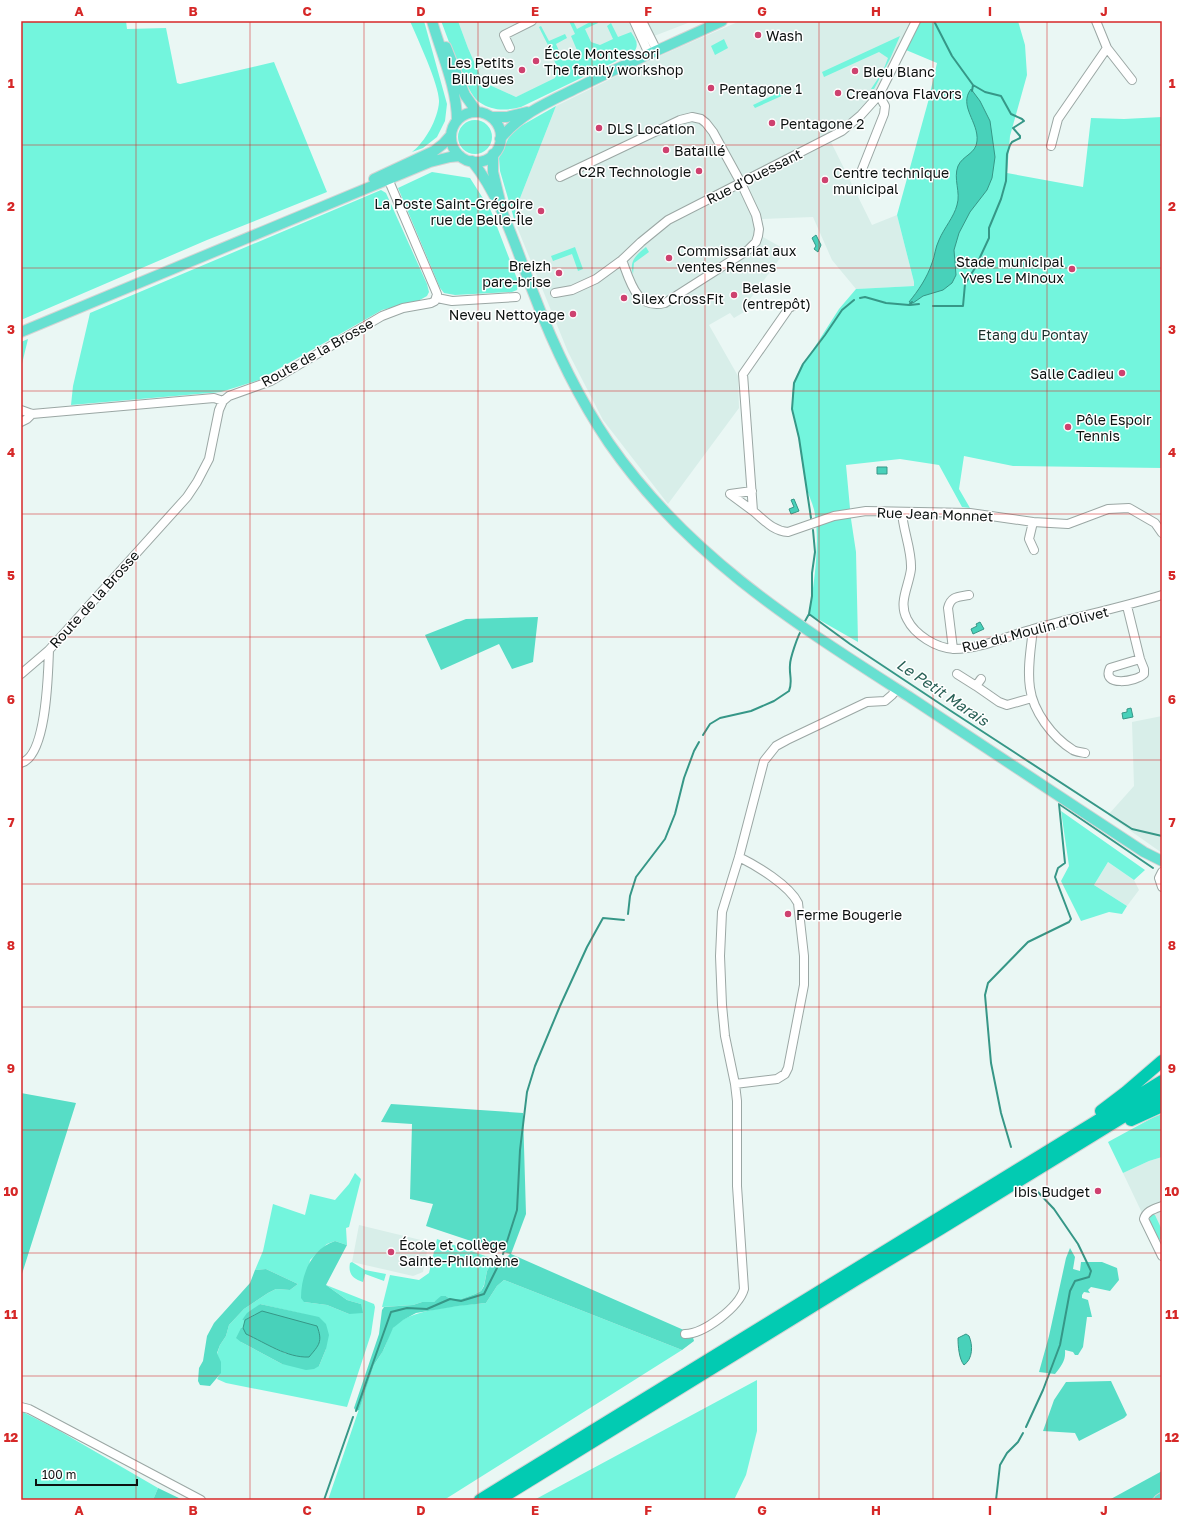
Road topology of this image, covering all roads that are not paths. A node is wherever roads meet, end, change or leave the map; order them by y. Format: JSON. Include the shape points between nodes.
{"nodes":[{"id":1,"x":433,"y":21,"type":"edge"},
{"id":2,"x":532,"y":21,"type":"edge"},
{"id":3,"x":634,"y":21,"type":"edge"},
{"id":4,"x":642,"y":21,"type":"edge"},
{"id":5,"x":722,"y":21,"type":"edge"},
{"id":6,"x":916,"y":21,"type":"edge"},
{"id":7,"x":1096,"y":21,"type":"edge"},
{"id":8,"x":510,"y":48,"type":"dead end"},
{"id":9,"x":1107,"y":48,"type":"junction"},
{"id":10,"x":653,"y":52,"type":"junction"},
{"id":11,"x":1132,"y":80,"type":"dead end"},
{"id":12,"x":879,"y":95,"type":"junction"},
{"id":13,"x":477,"y":112,"type":"junction"},
{"id":14,"x":529,"y":112,"type":"junction"},
{"id":15,"x":491,"y":117,"type":"junction"},
{"id":16,"x":457,"y":121,"type":"junction"},
{"id":17,"x":451,"y":135,"type":"junction"},
{"id":18,"x":500,"y":139,"type":"junction"},
{"id":19,"x":1052,"y":146,"type":"dead end"},
{"id":20,"x":493,"y":154,"type":"junction"},
{"id":21,"x":460,"y":156,"type":"junction"},
{"id":22,"x":472,"y":161,"type":"junction"},
{"id":23,"x":861,"y":172,"type":"dead end"},
{"id":24,"x":387,"y":177,"type":"junction"},
{"id":25,"x":560,"y":177,"type":"dead end"},
{"id":26,"x":740,"y":183,"type":"junction"},
{"id":27,"x":505,"y":218,"type":"junction"},
{"id":28,"x":622,"y":260,"type":"junction"},
{"id":29,"x":555,"y":294,"type":"dead end"},
{"id":30,"x":516,"y":297,"type":"dead end"},
{"id":31,"x":437,"y":298,"type":"junction"},
{"id":32,"x":795,"y":305,"type":"dead end"},
{"id":33,"x":21,"y":332,"type":"edge"},
{"id":34,"x":223,"y":401,"type":"junction"},
{"id":35,"x":21,"y":410,"type":"edge"},
{"id":36,"x":32,"y":414,"type":"junction"},
{"id":37,"x":21,"y":422,"type":"edge"},
{"id":38,"x":752,"y":491,"type":"junction"},
{"id":39,"x":753,"y":511,"type":"junction"},
{"id":40,"x":902,"y":512,"type":"junction"},
{"id":41,"x":1033,"y":522,"type":"junction"},
{"id":42,"x":1162,"y":533,"type":"edge"},
{"id":43,"x":1034,"y":550,"type":"dead end"},
{"id":44,"x":969,"y":595,"type":"dead end"},
{"id":45,"x":1162,"y":595,"type":"edge"},
{"id":46,"x":1127,"y":606,"type":"junction"},
{"id":47,"x":1033,"y":629,"type":"junction"},
{"id":48,"x":953,"y":649,"type":"junction"},
{"id":49,"x":49,"y":650,"type":"junction"},
{"id":50,"x":1140,"y":659,"type":"dead end"},
{"id":51,"x":21,"y":674,"type":"edge"},
{"id":52,"x":957,"y":674,"type":"dead end"},
{"id":53,"x":981,"y":679,"type":"dead end"},
{"id":54,"x":976,"y":686,"type":"junction"},
{"id":55,"x":897,"y":689,"type":"junction"},
{"id":56,"x":1032,"y":698,"type":"junction"},
{"id":57,"x":1085,"y":753,"type":"dead end"},
{"id":58,"x":21,"y":763,"type":"edge"},
{"id":59,"x":1144,"y":852,"type":"junction"},
{"id":60,"x":739,"y":857,"type":"junction"},
{"id":61,"x":1162,"y":861,"type":"edge"},
{"id":62,"x":1162,"y":866,"type":"edge"},
{"id":63,"x":1162,"y":872,"type":"edge"},
{"id":64,"x":1162,"y":887,"type":"edge"},
{"id":65,"x":1162,"y":1061,"type":"edge"},
{"id":66,"x":1162,"y":1081,"type":"edge"},
{"id":67,"x":735,"y":1084,"type":"junction"},
{"id":68,"x":1162,"y":1093,"type":"edge"},
{"id":69,"x":1162,"y":1106,"type":"edge"},
{"id":70,"x":1028,"y":1170,"type":"junction"},
{"id":71,"x":1162,"y":1206,"type":"edge"},
{"id":72,"x":1162,"y":1256,"type":"edge"},
{"id":73,"x":685,"y":1334,"type":"dead end"},
{"id":74,"x":21,"y":1407,"type":"edge"},
{"id":75,"x":1162,"y":1498,"type":"edge"},
{"id":76,"x":201,"y":1500,"type":"edge"},
{"id":77,"x":480,"y":1500,"type":"edge"},
{"id":78,"x":498,"y":1500,"type":"edge"},
{"id":79,"x":1159,"y":1500,"type":"edge"}],
"edges":[{"from":1,"to":13,"type":"main road","via":[[465,96]]},
{"from":1,"to":16,"type":"main road","via":[[453,93]]},
{"from":2,"to":8,"type":"street","via":[[504,35]]},
{"from":3,"to":10,"type":"street"},
{"from":4,"to":10,"type":"street"},
{"from":5,"to":10,"type":"main road"},
{"from":6,"to":12,"type":"street","name":"Rue d'Ouessant"},
{"from":7,"to":9,"type":"street"},
{"from":9,"to":11,"type":"street"},
{"from":9,"to":19,"type":"street","via":[[1058,119]]},
{"from":10,"to":14,"type":"main road"},
{"from":12,"to":23,"type":"street","via":[[885,106],[884,114]]},
{"from":12,"to":26,"type":"street","name":"Rue d'Ouessant","via":[[842,131]]},
{"from":13,"to":15,"type":"main road"},
{"from":13,"to":16,"type":"main road","via":[[466,114]]},
{"from":14,"to":15,"type":"main road"},
{"from":14,"to":18,"type":"main road"},
{"from":15,"to":18,"type":"main road","via":[[498,127]]},
{"from":16,"to":17,"type":"main road"},
{"from":17,"to":21,"type":"main road","via":[[453,147]]},
{"from":17,"to":24,"type":"main road","via":[[434,151]]},
{"from":18,"to":20,"type":"main road"},
{"from":20,"to":22,"type":"main road","via":[[484,160]]},
{"from":20,"to":27,"type":"main road","via":[[493,172]]},
{"from":21,"to":22,"type":"main road"},
{"from":21,"to":24,"type":"main road","via":[[434,161]]},
{"from":22,"to":27,"type":"main road"},
{"from":24,"to":31,"type":"street"},
{"from":24,"to":33,"type":"main road","via":[[348,197]]},
{"from":25,"to":26,"type":"street","via":[[680,120],[692,117],[701,119],[710,128]]},
{"from":26,"to":28,"type":"street","name":"Rue d'Ouessant","via":[[668,220]]},
{"from":26,"to":28,"type":"street","via":[[756,215],[759,229],[756,242],[748,250],[665,303],[656,305],[638,296]]},
{"from":27,"to":55,"type":"main road","via":[[540,311],[585,404],[616,453],[655,501],[696,543],[737,579],[801,626]]},
{"from":28,"to":29,"type":"street","name":"Rue d'Ouessant","via":[[596,279],[572,290]]},
{"from":30,"to":31,"type":"street","via":[[452,301]]},
{"from":31,"to":34,"type":"street","name":"Route de la Brosse","via":[[431,303],[397,309],[382,316],[272,381],[229,396]]},
{"from":32,"to":38,"type":"street","via":[[788,308],[743,374]]},
{"from":34,"to":36,"type":"street","via":[[214,398]]},
{"from":34,"to":49,"type":"street","name":"Route de la Brosse","via":[[209,458],[187,497]]},
{"from":35,"to":36,"type":"street"},
{"from":36,"to":37,"type":"street"},
{"from":38,"to":39,"type":"street"},
{"from":38,"to":39,"type":"street","name":"Rue Jean Monnet","via":[[730,494]]},
{"from":39,"to":40,"type":"street","name":"Rue Jean Monnet","via":[[772,527],[788,532],[849,513]]},
{"from":40,"to":41,"type":"street","name":"Rue Jean Monnet","via":[[970,513]]},
{"from":40,"to":48,"type":"street","name":"Rue du Moulin d'Olivet","via":[[911,568],[904,599],[906,617],[930,642]]},
{"from":41,"to":42,"type":"street","name":"Rue Jean Monnet","via":[[1068,524],[1108,510],[1129,508],[1155,523]]},
{"from":41,"to":43,"type":"street","via":[[1029,539]]},
{"from":44,"to":48,"type":"street","via":[[955,597],[949,603]]},
{"from":45,"to":46,"type":"street","name":"Rue du Moulin d'Olivet"},
{"from":46,"to":47,"type":"street","name":"Rue du Moulin d'Olivet"},
{"from":46,"to":50,"type":"street"},
{"from":47,"to":48,"type":"street","name":"Rue du Moulin d'Olivet","via":[[987,643]]},
{"from":47,"to":56,"type":"street","via":[[1030,666]]},
{"from":49,"to":51,"type":"street","name":"Route de la Brosse"},
{"from":49,"to":58,"type":"street","via":[[41,732],[33,753]]},
{"from":52,"to":54,"type":"street"},
{"from":53,"to":54,"type":"street"},
{"from":54,"to":56,"type":"street","via":[[1007,705]]},
{"from":55,"to":59,"type":"main road"},
{"from":55,"to":60,"type":"street","via":[[885,701],[867,702],[776,746],[764,761]]},
{"from":56,"to":57,"type":"street","via":[[1048,727],[1059,739],[1074,751]]},
{"from":59,"to":61,"type":"main road"},
{"from":59,"to":62,"type":"main road"},
{"from":60,"to":67,"type":"street","via":[[722,912],[720,956],[725,1036]]},
{"from":60,"to":67,"type":"street","via":[[757,866],[794,896],[798,903],[804,956],[804,985],[791,1056],[785,1074],[777,1079]]},
{"from":63,"to":64,"type":"street","via":[[1159,878]]},
{"from":65,"to":70,"type":"highway","via":[[1126,1092],[1062,1136]]},
{"from":66,"to":70,"type":"highway"},
{"from":67,"to":73,"type":"street","via":[[738,1116],[737,1186],[744,1289],[736,1305],[718,1319],[698,1332]]},
{"from":68,"to":70,"type":"highway"},
{"from":69,"to":70,"type":"highway"},
{"from":70,"to":77,"type":"highway"},
{"from":70,"to":78,"type":"highway"},
{"from":71,"to":72,"type":"street","via":[[1149,1211],[1144,1219]]},
{"from":74,"to":76,"type":"street"},
{"from":75,"to":79,"type":"main road"}]}
